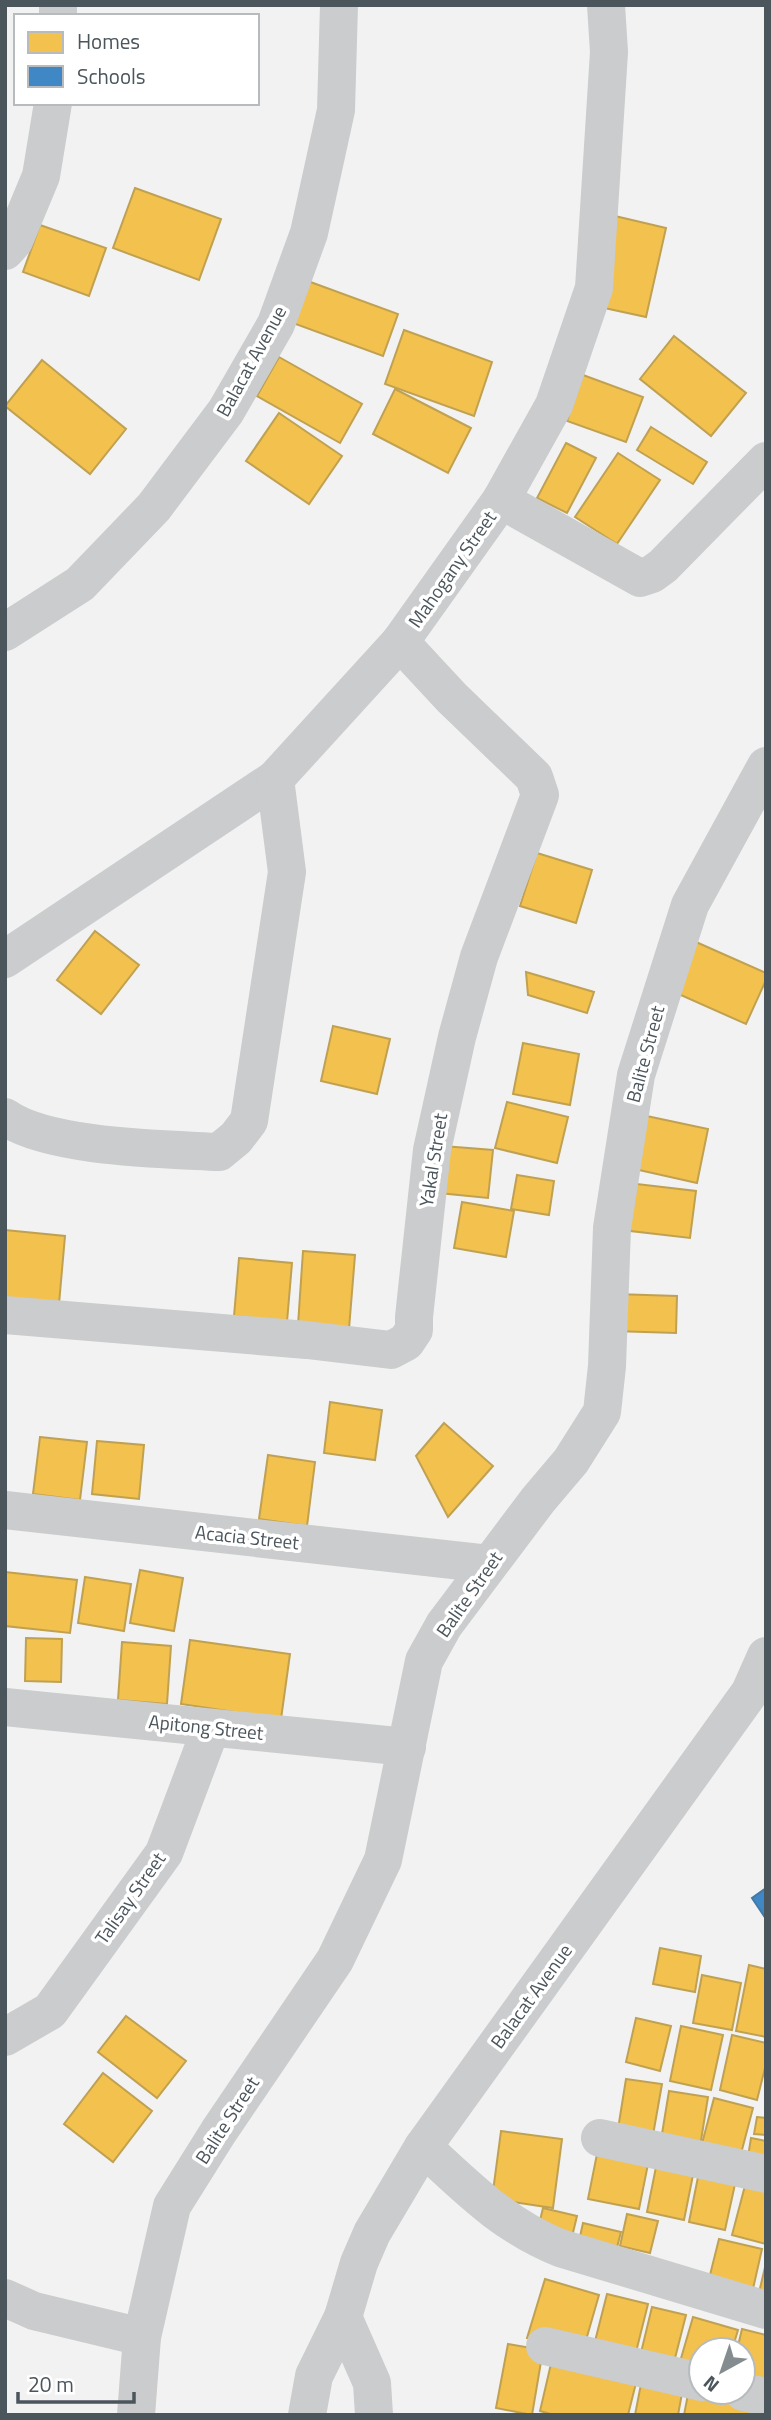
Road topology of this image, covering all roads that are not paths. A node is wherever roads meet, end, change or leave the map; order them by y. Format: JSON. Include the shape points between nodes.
{"nodes":[{"id":1,"x":339,"y":5,"type":"edge"},
{"id":2,"x":606,"y":5,"type":"edge"},
{"id":3,"x":53,"y":105,"type":"edge"},
{"id":4,"x":5,"y":251,"type":"edge"},
{"id":5,"x":766,"y":461,"type":"edge"},
{"id":6,"x":501,"y":500,"type":"junction"},
{"id":7,"x":5,"y":632,"type":"edge"},
{"id":8,"x":400,"y":642,"type":"junction"},
{"id":9,"x":766,"y":766,"type":"edge"},
{"id":10,"x":275,"y":779,"type":"junction"},
{"id":11,"x":5,"y":959,"type":"edge"},
{"id":12,"x":5,"y":1117,"type":"edge"},
{"id":13,"x":5,"y":1315,"type":"edge"},
{"id":14,"x":5,"y":1510,"type":"edge"},
{"id":15,"x":489,"y":1564,"type":"junction"},
{"id":16,"x":766,"y":1656,"type":"edge"},
{"id":17,"x":758,"y":1685,"type":"edge"},
{"id":18,"x":5,"y":1707,"type":"edge"},
{"id":19,"x":211,"y":1728,"type":"junction"},
{"id":20,"x":407,"y":1746,"type":"junction"},
{"id":21,"x":5,"y":2037,"type":"edge"},
{"id":22,"x":600,"y":2138,"type":"dead end"},
{"id":23,"x":423,"y":2147,"type":"junction"},
{"id":24,"x":766,"y":2174,"type":"edge"},
{"id":25,"x":5,"y":2298,"type":"edge"},
{"id":26,"x":766,"y":2310,"type":"edge"},
{"id":27,"x":343,"y":2317,"type":"junction"},
{"id":28,"x":142,"y":2337,"type":"junction"},
{"id":29,"x":545,"y":2346,"type":"dead end"},
{"id":30,"x":687,"y":2379,"type":"edge"},
{"id":31,"x":136,"y":2415,"type":"edge"},
{"id":32,"x":307,"y":2415,"type":"edge"},
{"id":33,"x":374,"y":2415,"type":"edge"}],
"edges":[{"from":1,"to":7,"type":"street","name":"Balacat Avenue","via":[[337,110],[309,233],[276,324],[226,411],[153,507],[80,584]]},
{"from":2,"to":6,"type":"street","name":"Mahogany Street","via":[[609,52],[594,288],[554,405]]},
{"from":3,"to":4,"type":"street","via":[[41,176],[14,241]]},
{"from":5,"to":6,"type":"street","via":[[663,566],[640,578]]},
{"from":6,"to":8,"type":"street","name":"Mahogany Street"},
{"from":8,"to":10,"type":"street","name":"Mahogany Street"},
{"from":8,"to":13,"type":"street","name":"Yakal Street","via":[[534,778],[540,794],[479,957],[457,1037],[432,1150],[414,1330],[406,1342],[391,1350]]},
{"from":9,"to":15,"type":"street","name":"Balite Street","via":[[690,905],[636,1075],[612,1228],[602,1412],[571,1461]]},
{"from":10,"to":11,"type":"street","name":"Mahogany Street"},
{"from":10,"to":12,"type":"street","via":[[287,872],[249,1121],[236,1138],[219,1152],[130,1147],[55,1137]]},
{"from":14,"to":15,"type":"street","name":"Acacia Street"},
{"from":15,"to":20,"type":"street","name":"Balite Street","via":[[424,1661]]},
{"from":16,"to":17,"type":"street","name":"Balacat Avenue"},
{"from":17,"to":23,"type":"street","name":"Balacat Avenue"},
{"from":18,"to":19,"type":"street","name":"Apitong Street"},
{"from":19,"to":20,"type":"street","name":"Apitong Street"},
{"from":19,"to":21,"type":"street","name":"Talisay Street","via":[[164,1853],[50,2011]]},
{"from":20,"to":28,"type":"street","name":"Balite Street","via":[[383,1860],[335,1960],[172,2206]]},
{"from":22,"to":24,"type":"street"},
{"from":23,"to":26,"type":"street","via":[[505,2220],[534,2238]]},
{"from":23,"to":27,"type":"street","name":"Balacat Avenue","via":[[372,2233]]},
{"from":25,"to":28,"type":"street","via":[[34,2311]]},
{"from":27,"to":32,"type":"street","name":"Balacat Avenue","via":[[314,2376]]},
{"from":27,"to":33,"type":"street","via":[[372,2383]]},
{"from":28,"to":31,"type":"street","name":"Balite Street"},
{"from":29,"to":30,"type":"street"}]}
